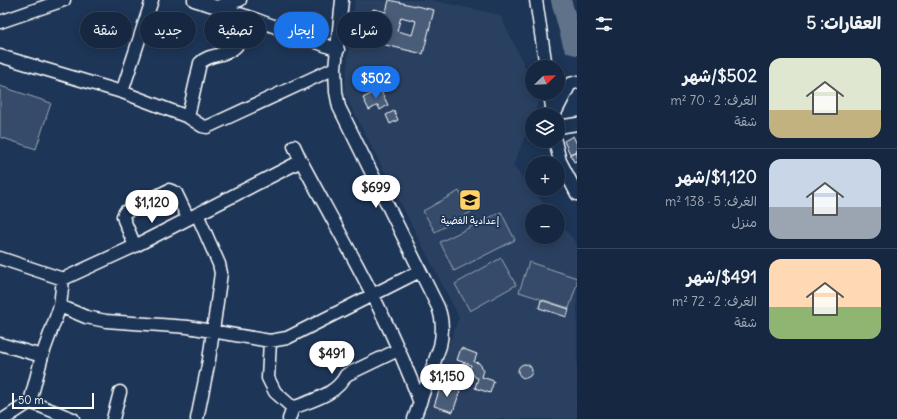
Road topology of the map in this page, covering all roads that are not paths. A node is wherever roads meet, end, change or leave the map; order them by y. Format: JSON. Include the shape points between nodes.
{"nodes":[{"id":1,"x":64,"y":0,"type":"edge"},
{"id":2,"x":152,"y":0,"type":"edge"},
{"id":3,"x":194,"y":0,"type":"edge"},
{"id":4,"x":240,"y":0,"type":"edge"},
{"id":5,"x":342,"y":0,"type":"edge"},
{"id":6,"x":536,"y":0,"type":"edge"},
{"id":7,"x":216,"y":7,"type":"junction"},
{"id":8,"x":232,"y":12,"type":"edge"},
{"id":9,"x":0,"y":22,"type":"edge"},
{"id":10,"x":266,"y":23,"type":"edge"},
{"id":11,"x":234,"y":48,"type":"edge"},
{"id":12,"x":338,"y":50,"type":"junction"},
{"id":13,"x":0,"y":56,"type":"edge"},
{"id":14,"x":545,"y":60,"type":"edge"},
{"id":15,"x":335,"y":68,"type":"junction"},
{"id":16,"x":577,"y":82,"type":"edge"},
{"id":17,"x":122,"y":92,"type":"junction"},
{"id":18,"x":557,"y":108,"type":"edge"},
{"id":19,"x":188,"y":117,"type":"junction"},
{"id":20,"x":577,"y":124,"type":"edge"},
{"id":21,"x":565,"y":127,"type":"edge"},
{"id":22,"x":294,"y":146,"type":"dead end"},
{"id":23,"x":557,"y":148,"type":"edge"},
{"id":24,"x":301,"y":161,"type":"junction"},
{"id":25,"x":577,"y":194,"type":"edge"},
{"id":26,"x":193,"y":216,"type":"junction"},
{"id":27,"x":135,"y":246,"type":"junction"},
{"id":28,"x":0,"y":258,"type":"edge"},
{"id":29,"x":420,"y":271,"type":"junction"},
{"id":30,"x":63,"y":279,"type":"junction"},
{"id":31,"x":372,"y":294,"type":"junction"},
{"id":32,"x":60,"y":306,"type":"junction"},
{"id":33,"x":212,"y":331,"type":"junction"},
{"id":34,"x":270,"y":341,"type":"junction"},
{"id":35,"x":0,"y":344,"type":"edge"},
{"id":36,"x":398,"y":350,"type":"junction"},
{"id":37,"x":42,"y":356,"type":"junction"},
{"id":38,"x":120,"y":392,"type":"dead end"},
{"id":39,"x":30,"y":402,"type":"junction"},
{"id":40,"x":420,"y":404,"type":"junction"},
{"id":41,"x":291,"y":413,"type":"edge"},
{"id":42,"x":68,"y":418,"type":"edge"},
{"id":43,"x":4,"y":419,"type":"edge"},
{"id":44,"x":113,"y":419,"type":"edge"},
{"id":45,"x":197,"y":419,"type":"edge"},
{"id":46,"x":414,"y":419,"type":"edge"}],
"edges":[{"from":1,"to":9,"type":"street"},
{"from":2,"to":17,"type":"street"},
{"from":3,"to":7,"type":"street"},
{"from":4,"to":7,"type":"street"},
{"from":5,"to":12,"type":"street"},
{"from":6,"to":14,"type":"street"},
{"from":7,"to":8,"type":"street"},
{"from":10,"to":12,"type":"street"},
{"from":11,"to":19,"type":"street","via":[[227,53],[209,56],[200,63]]},
{"from":12,"to":15,"type":"street"},
{"from":13,"to":17,"type":"street"},
{"from":15,"to":19,"type":"street","via":[[207,127]]},
{"from":15,"to":29,"type":"street","via":[[339,107]]},
{"from":16,"to":18,"type":"street","via":[[570,84]]},
{"from":17,"to":19,"type":"street"},
{"from":20,"to":21,"type":"street"},
{"from":22,"to":24,"type":"street"},
{"from":23,"to":25,"type":"street"},
{"from":24,"to":26,"type":"street"},
{"from":24,"to":31,"type":"street"},
{"from":26,"to":27,"type":"street"},
{"from":26,"to":27,"type":"street","via":[[176,193],[170,190],[125,212],[124,220]]},
{"from":26,"to":33,"type":"street","via":[[221,270]]},
{"from":27,"to":30,"type":"street"},
{"from":28,"to":30,"type":"street"},
{"from":29,"to":31,"type":"street"},
{"from":29,"to":40,"type":"street","via":[[441,314],[443,334]]},
{"from":30,"to":32,"type":"street"},
{"from":31,"to":34,"type":"street","via":[[287,338]]},
{"from":31,"to":36,"type":"street"},
{"from":32,"to":33,"type":"street","via":[[86,317]]},
{"from":32,"to":37,"type":"street"},
{"from":33,"to":34,"type":"street"},
{"from":33,"to":45,"type":"street","via":[[205,384]]},
{"from":34,"to":41,"type":"street","via":[[268,378]]},
{"from":35,"to":37,"type":"street"},
{"from":36,"to":40,"type":"street"},
{"from":36,"to":41,"type":"street","via":[[346,375],[334,390]]},
{"from":37,"to":39,"type":"street"},
{"from":38,"to":44,"type":"street"},
{"from":39,"to":42,"type":"street"},
{"from":39,"to":43,"type":"street"},
{"from":40,"to":46,"type":"street"}]}
